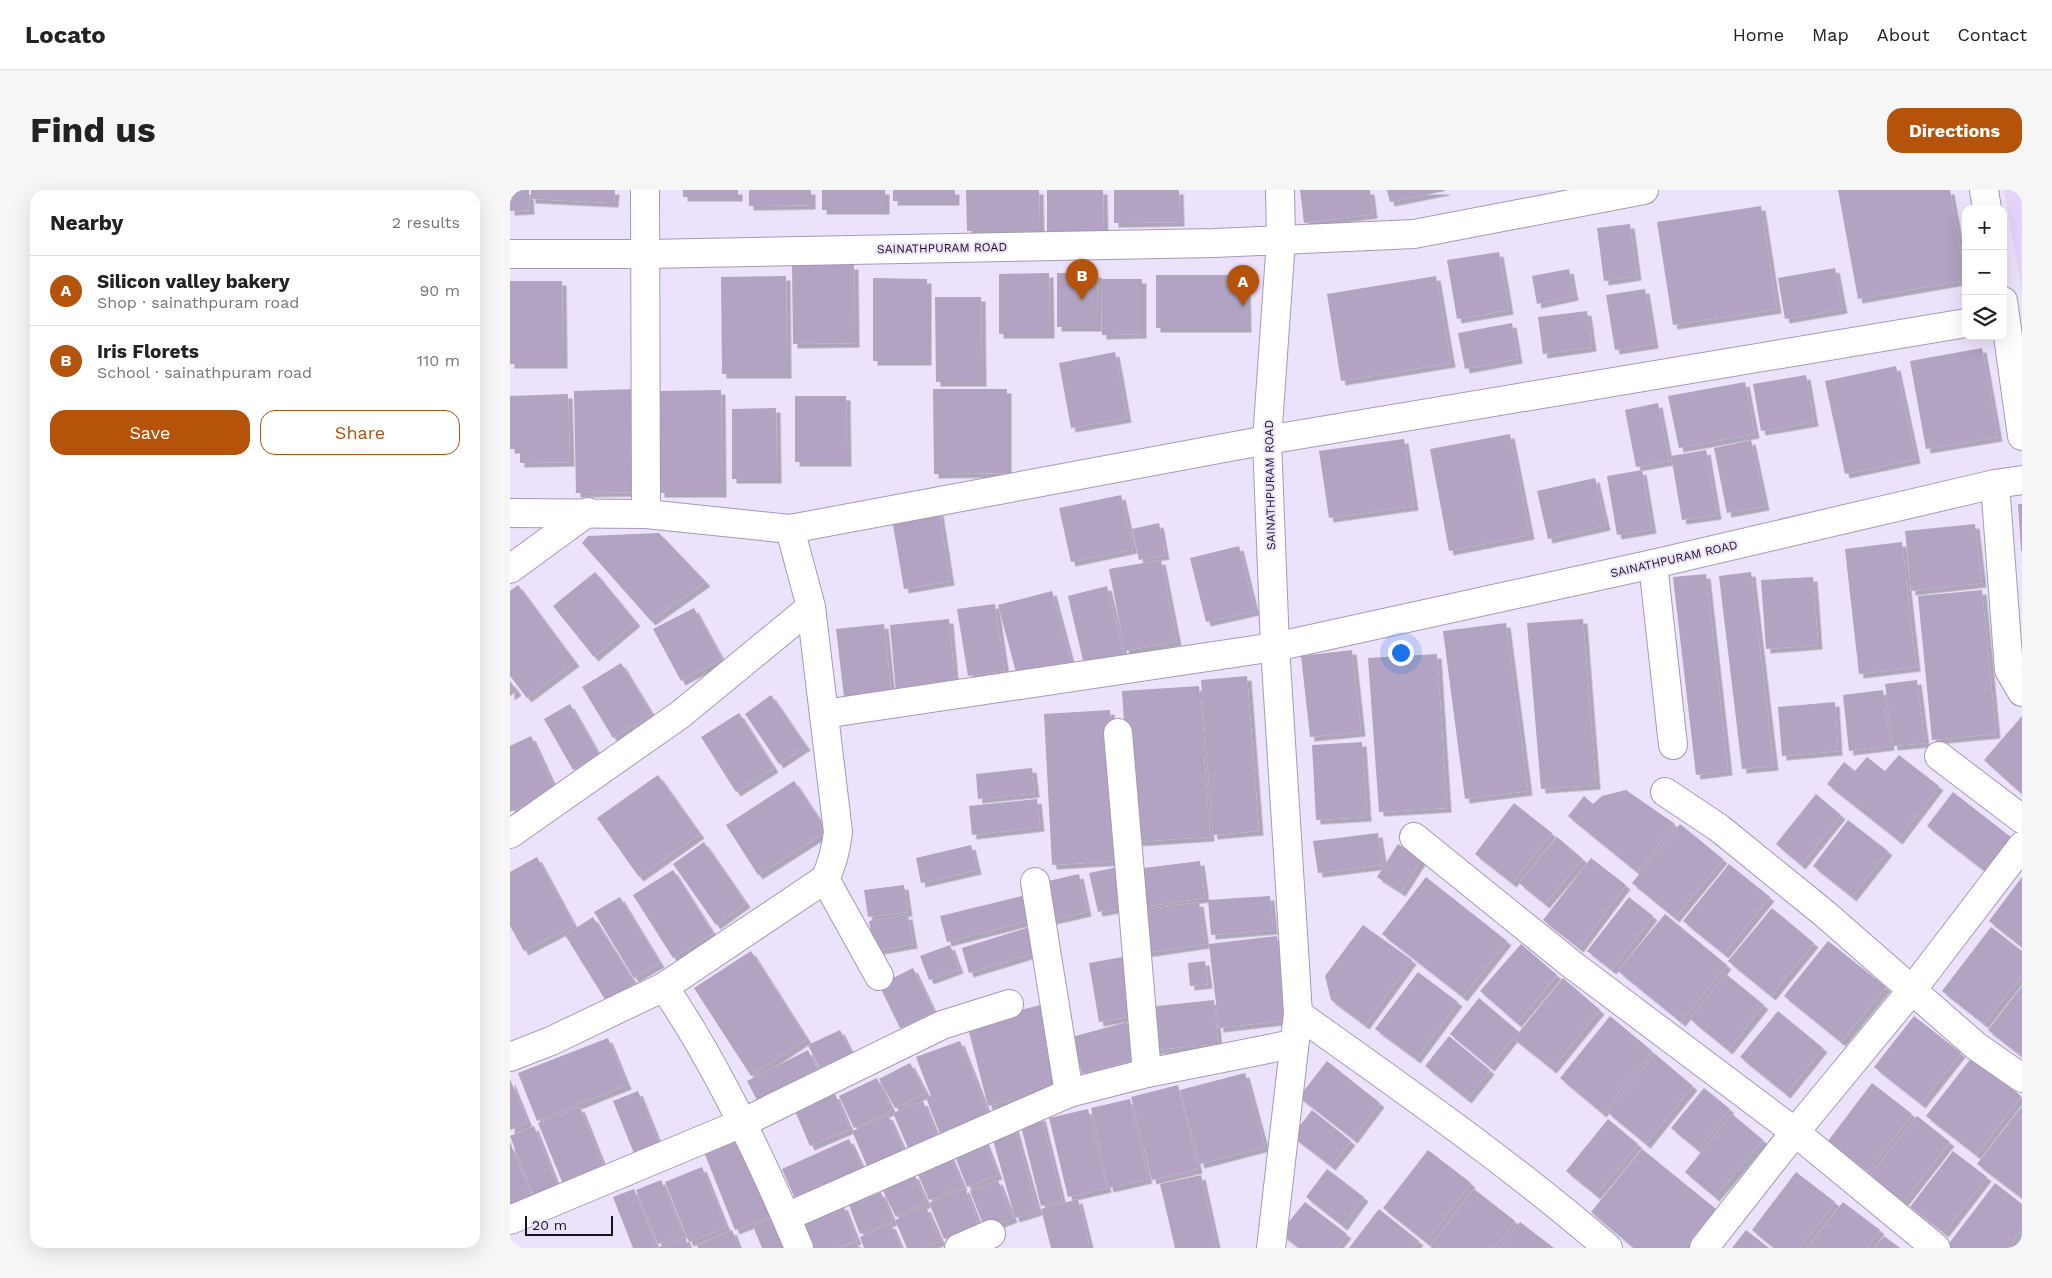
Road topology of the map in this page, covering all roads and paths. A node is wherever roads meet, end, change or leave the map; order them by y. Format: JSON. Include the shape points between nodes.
{"nodes":[{"id":1,"x":645,"y":190,"type":"edge"},
{"id":2,"x":1280,"y":190,"type":"edge"},
{"id":3,"x":1644,"y":190,"type":"edge"},
{"id":4,"x":1984,"y":190,"type":"edge"},
{"id":5,"x":1986,"y":205,"type":"edge"},
{"id":6,"x":1281,"y":240,"type":"junction"},
{"id":7,"x":510,"y":254,"type":"edge"},
{"id":8,"x":646,"y":254,"type":"junction"},
{"id":9,"x":2009,"y":312,"type":"edge"},
{"id":10,"x":1962,"y":324,"type":"edge"},
{"id":11,"x":2022,"y":436,"type":"edge"},
{"id":12,"x":1267,"y":440,"type":"junction"},
{"id":13,"x":2022,"y":480,"type":"edge"},
{"id":14,"x":1995,"y":484,"type":"junction"},
{"id":15,"x":588,"y":512,"type":"junction"},
{"id":16,"x":510,"y":513,"type":"edge"},
{"id":17,"x":646,"y":514,"type":"junction"},
{"id":18,"x":790,"y":529,"type":"junction"},
{"id":19,"x":1653,"y":564,"type":"junction"},
{"id":20,"x":510,"y":569,"type":"edge"},
{"id":21,"x":811,"y":607,"type":"junction"},
{"id":22,"x":1275,"y":647,"type":"junction"},
{"id":23,"x":2022,"y":692,"type":"edge"},
{"id":24,"x":824,"y":714,"type":"junction"},
{"id":25,"x":1118,"y":733,"type":"dead end"},
{"id":26,"x":1673,"y":745,"type":"dead end"},
{"id":27,"x":1940,"y":756,"type":"dead end"},
{"id":28,"x":1665,"y":792,"type":"dead end"},
{"id":29,"x":2022,"y":819,"type":"edge"},
{"id":30,"x":510,"y":834,"type":"edge"},
{"id":31,"x":1414,"y":837,"type":"dead end"},
{"id":32,"x":2022,"y":846,"type":"edge"},
{"id":33,"x":825,"y":879,"type":"junction"},
{"id":34,"x":1035,"y":882,"type":"dead end"},
{"id":35,"x":879,"y":976,"type":"dead end"},
{"id":36,"x":664,"y":987,"type":"junction"},
{"id":37,"x":1912,"y":990,"type":"junction"},
{"id":38,"x":1009,"y":1004,"type":"dead end"},
{"id":39,"x":1298,"y":1014,"type":"junction"},
{"id":40,"x":1294,"y":1044,"type":"junction"},
{"id":41,"x":510,"y":1057,"type":"edge"},
{"id":42,"x":1147,"y":1074,"type":"junction"},
{"id":43,"x":2022,"y":1078,"type":"edge"},
{"id":44,"x":1069,"y":1094,"type":"junction"},
{"id":45,"x":742,"y":1122,"type":"junction"},
{"id":46,"x":1795,"y":1132,"type":"junction"},
{"id":47,"x":786,"y":1217,"type":"junction"},
{"id":48,"x":510,"y":1220,"type":"edge"},
{"id":49,"x":991,"y":1234,"type":"dead end"},
{"id":50,"x":799,"y":1248,"type":"edge"},
{"id":51,"x":959,"y":1248,"type":"edge"},
{"id":52,"x":1271,"y":1248,"type":"edge"},
{"id":53,"x":1608,"y":1248,"type":"edge"},
{"id":54,"x":1704,"y":1248,"type":"edge"},
{"id":55,"x":1936,"y":1248,"type":"edge"}],
"edges":[{"from":1,"to":8,"type":"street"},
{"from":2,"to":6,"type":"street"},
{"from":3,"to":6,"type":"street","via":[[1414,234]]},
{"from":4,"to":5,"type":"street"},
{"from":6,"to":8,"type":"street","name":"SAINATHPURAM ROAD"},
{"from":6,"to":12,"type":"street","name":"SAINATHPURAM ROAD"},
{"from":7,"to":8,"type":"street","name":"SAINATHPURAM ROAD"},
{"from":8,"to":17,"type":"street"},
{"from":9,"to":11,"type":"street"},
{"from":10,"to":12,"type":"street"},
{"from":12,"to":18,"type":"street"},
{"from":12,"to":22,"type":"street","name":"SAINATHPURAM ROAD"},
{"from":13,"to":14,"type":"street","name":"SAINATHPURAM ROAD"},
{"from":14,"to":19,"type":"street","name":"SAINATHPURAM ROAD"},
{"from":14,"to":23,"type":"street","via":[[2009,670]]},
{"from":15,"to":16,"type":"street"},
{"from":15,"to":17,"type":"street"},
{"from":15,"to":20,"type":"street"},
{"from":17,"to":18,"type":"street"},
{"from":18,"to":21,"type":"street"},
{"from":19,"to":22,"type":"street","name":"SAINATHPURAM ROAD"},
{"from":19,"to":26,"type":"street"},
{"from":21,"to":24,"type":"street"},
{"from":21,"to":30,"type":"street","via":[[681,714]]},
{"from":22,"to":24,"type":"street"},
{"from":22,"to":39,"type":"street"},
{"from":24,"to":33,"type":"street","via":[[838,832],[835,854]]},
{"from":25,"to":42,"type":"street"},
{"from":27,"to":29,"type":"street"},
{"from":28,"to":37,"type":"street","via":[[1719,828]]},
{"from":31,"to":46,"type":"street","via":[[1570,963]]},
{"from":32,"to":37,"type":"street"},
{"from":33,"to":35,"type":"street"},
{"from":33,"to":36,"type":"street"},
{"from":34,"to":44,"type":"street"},
{"from":36,"to":41,"type":"street","via":[[551,1042]]},
{"from":36,"to":45,"type":"street","via":[[682,1013]]},
{"from":37,"to":43,"type":"street","via":[[1976,1046]]},
{"from":37,"to":46,"type":"street"},
{"from":38,"to":45,"type":"street","via":[[942,1025]]},
{"from":39,"to":40,"type":"street"},
{"from":39,"to":53,"type":"street","via":[[1473,1140]]},
{"from":40,"to":42,"type":"street"},
{"from":40,"to":52,"type":"street"},
{"from":42,"to":44,"type":"street"},
{"from":44,"to":47,"type":"street"},
{"from":45,"to":47,"type":"street"},
{"from":45,"to":48,"type":"street"},
{"from":46,"to":54,"type":"street"},
{"from":46,"to":55,"type":"street"},
{"from":47,"to":50,"type":"street"},
{"from":49,"to":51,"type":"street"}]}
